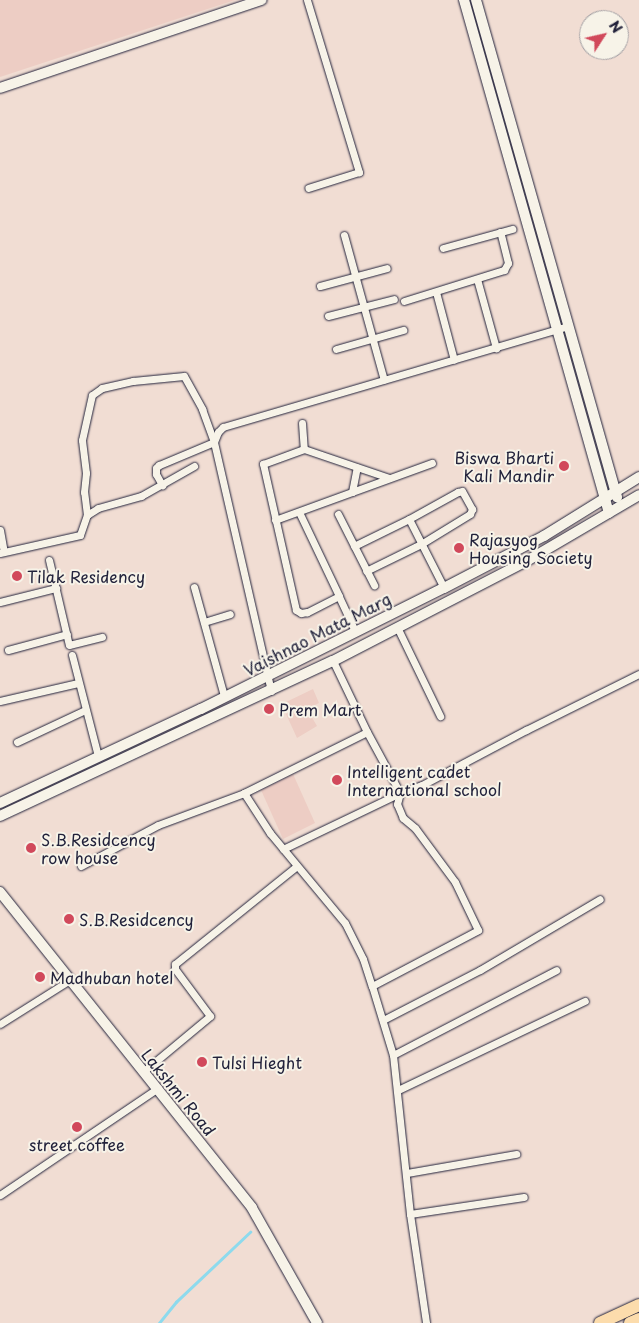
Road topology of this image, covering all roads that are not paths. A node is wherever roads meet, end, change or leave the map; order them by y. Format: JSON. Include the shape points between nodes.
{"nodes":[{"id":1,"x":262,"y":0,"type":"edge"},
{"id":2,"x":307,"y":0,"type":"edge"},
{"id":3,"x":464,"y":0,"type":"edge"},
{"id":4,"x":476,"y":0,"type":"edge"},
{"id":5,"x":0,"y":88,"type":"edge"},
{"id":6,"x":308,"y":188,"type":"dead end"},
{"id":7,"x":512,"y":229,"type":"dead end"},
{"id":8,"x":500,"y":232,"type":"junction"},
{"id":9,"x":344,"y":235,"type":"dead end"},
{"id":10,"x":443,"y":248,"type":"dead end"},
{"id":11,"x":387,"y":268,"type":"dead end"},
{"id":12,"x":356,"y":277,"type":"junction"},
{"id":13,"x":477,"y":279,"type":"junction"},
{"id":14,"x":320,"y":286,"type":"dead end"},
{"id":15,"x":436,"y":292,"type":"junction"},
{"id":16,"x":394,"y":299,"type":"dead end"},
{"id":17,"x":404,"y":301,"type":"dead end"},
{"id":18,"x":364,"y":306,"type":"junction"},
{"id":19,"x":328,"y":316,"type":"dead end"},
{"id":20,"x":569,"y":326,"type":"junction"},
{"id":21,"x":403,"y":330,"type":"dead end"},
{"id":22,"x":558,"y":330,"type":"junction"},
{"id":23,"x":372,"y":338,"type":"junction"},
{"id":24,"x":496,"y":348,"type":"junction"},
{"id":25,"x":336,"y":349,"type":"dead end"},
{"id":26,"x":454,"y":360,"type":"junction"},
{"id":27,"x":384,"y":380,"type":"junction"},
{"id":28,"x":302,"y":423,"type":"dead end"},
{"id":29,"x":214,"y":442,"type":"junction"},
{"id":30,"x":304,"y":449,"type":"junction"},
{"id":31,"x":432,"y":463,"type":"dead end"},
{"id":32,"x":194,"y":466,"type":"dead end"},
{"id":33,"x":357,"y":467,"type":"junction"},
{"id":34,"x":639,"y":477,"type":"edge"},
{"id":35,"x":389,"y":478,"type":"junction"},
{"id":36,"x":162,"y":485,"type":"junction"},
{"id":37,"x":352,"y":492,"type":"junction"},
{"id":38,"x":615,"y":492,"type":"junction"},
{"id":39,"x":639,"y":495,"type":"edge"},
{"id":40,"x":605,"y":498,"type":"junction"},
{"id":41,"x":620,"y":507,"type":"junction"},
{"id":42,"x":299,"y":512,"type":"junction"},
{"id":43,"x":609,"y":513,"type":"junction"},
{"id":44,"x":338,"y":514,"type":"dead end"},
{"id":45,"x":86,"y":515,"type":"junction"},
{"id":46,"x":409,"y":519,"type":"junction"},
{"id":47,"x":275,"y":520,"type":"junction"},
{"id":48,"x":0,"y":530,"type":"edge"},
{"id":49,"x":421,"y":544,"type":"junction"},
{"id":50,"x":354,"y":546,"type":"junction"},
{"id":51,"x":2,"y":552,"type":"edge"},
{"id":52,"x":49,"y":560,"type":"dead end"},
{"id":53,"x":366,"y":571,"type":"junction"},
{"id":54,"x":374,"y":585,"type":"dead end"},
{"id":55,"x":194,"y":587,"type":"dead end"},
{"id":56,"x":56,"y":588,"type":"junction"},
{"id":57,"x":444,"y":588,"type":"junction"},
{"id":58,"x":339,"y":596,"type":"junction"},
{"id":59,"x":0,"y":602,"type":"edge"},
{"id":60,"x":230,"y":614,"type":"dead end"},
{"id":61,"x":204,"y":622,"type":"junction"},
{"id":62,"x":398,"y":629,"type":"junction"},
{"id":63,"x":356,"y":631,"type":"junction"},
{"id":64,"x":66,"y":634,"type":"junction"},
{"id":65,"x":102,"y":637,"type":"dead end"},
{"id":66,"x":8,"y":650,"type":"dead end"},
{"id":67,"x":72,"y":655,"type":"dead end"},
{"id":68,"x":333,"y":661,"type":"junction"},
{"id":69,"x":639,"y":674,"type":"edge"},
{"id":70,"x":268,"y":676,"type":"junction"},
{"id":71,"x":78,"y":683,"type":"junction"},
{"id":72,"x":271,"y":691,"type":"junction"},
{"id":73,"x":224,"y":696,"type":"junction"},
{"id":74,"x":0,"y":701,"type":"edge"},
{"id":75,"x":85,"y":710,"type":"junction"},
{"id":76,"x":440,"y":716,"type":"dead end"},
{"id":77,"x":367,"y":732,"type":"junction"},
{"id":78,"x":17,"y":742,"type":"dead end"},
{"id":79,"x":98,"y":756,"type":"junction"},
{"id":80,"x":244,"y":793,"type":"junction"},
{"id":81,"x":400,"y":793,"type":"junction"},
{"id":82,"x":0,"y":803,"type":"edge"},
{"id":83,"x":0,"y":816,"type":"edge"},
{"id":84,"x":283,"y":849,"type":"junction"},
{"id":85,"x":81,"y":866,"type":"dead end"},
{"id":86,"x":297,"y":866,"type":"junction"},
{"id":87,"x":0,"y":892,"type":"edge"},
{"id":88,"x":600,"y":899,"type":"dead end"},
{"id":89,"x":556,"y":970,"type":"dead end"},
{"id":90,"x":70,"y":980,"type":"junction"},
{"id":91,"x":372,"y":986,"type":"junction"},
{"id":92,"x":585,"y":1001,"type":"dead end"},
{"id":93,"x":383,"y":1020,"type":"junction"},
{"id":94,"x":0,"y":1024,"type":"edge"},
{"id":95,"x":393,"y":1055,"type":"junction"},
{"id":96,"x":144,"y":1071,"type":"junction"},
{"id":97,"x":158,"y":1088,"type":"junction"},
{"id":98,"x":398,"y":1090,"type":"junction"},
{"id":99,"x":516,"y":1154,"type":"dead end"},
{"id":100,"x":407,"y":1173,"type":"junction"},
{"id":101,"x":0,"y":1194,"type":"edge"},
{"id":102,"x":524,"y":1197,"type":"dead end"},
{"id":103,"x":410,"y":1214,"type":"junction"},
{"id":104,"x":639,"y":1305,"type":"edge"},
{"id":105,"x":639,"y":1319,"type":"edge"},
{"id":106,"x":317,"y":1323,"type":"edge"},
{"id":107,"x":426,"y":1323,"type":"edge"},
{"id":108,"x":600,"y":1323,"type":"edge"},
{"id":109,"x":630,"y":1323,"type":"edge"}],
"edges":[{"from":1,"to":5,"type":"main road"},
{"from":2,"to":6,"type":"street","via":[[359,172]]},
{"from":3,"to":22,"type":"main road"},
{"from":4,"to":20,"type":"main road"},
{"from":7,"to":8,"type":"street"},
{"from":8,"to":10,"type":"street"},
{"from":8,"to":13,"type":"street","via":[[508,267]]},
{"from":9,"to":12,"type":"street"},
{"from":11,"to":12,"type":"street"},
{"from":12,"to":14,"type":"street"},
{"from":12,"to":18,"type":"street"},
{"from":13,"to":15,"type":"street"},
{"from":13,"to":24,"type":"street"},
{"from":15,"to":17,"type":"street"},
{"from":15,"to":26,"type":"street"},
{"from":16,"to":18,"type":"street"},
{"from":18,"to":19,"type":"street"},
{"from":18,"to":23,"type":"street"},
{"from":20,"to":22,"type":"street"},
{"from":20,"to":38,"type":"main road"},
{"from":21,"to":23,"type":"street"},
{"from":22,"to":24,"type":"street"},
{"from":22,"to":40,"type":"main road"},
{"from":23,"to":25,"type":"street"},
{"from":23,"to":27,"type":"street"},
{"from":24,"to":26,"type":"street"},
{"from":26,"to":27,"type":"street"},
{"from":27,"to":29,"type":"street","via":[[223,427]]},
{"from":28,"to":30,"type":"street"},
{"from":29,"to":36,"type":"street","via":[[159,465],[156,474]]},
{"from":29,"to":45,"type":"street","via":[[202,409],[184,376],[102,388],[92,395],[82,440]]},
{"from":29,"to":70,"type":"street"},
{"from":30,"to":33,"type":"street"},
{"from":30,"to":47,"type":"street","via":[[263,464]]},
{"from":31,"to":35,"type":"street"},
{"from":32,"to":36,"type":"street"},
{"from":33,"to":35,"type":"street"},
{"from":33,"to":37,"type":"street"},
{"from":34,"to":38,"type":"main road","name":"Vaishnao Mata Marg"},
{"from":35,"to":37,"type":"street"},
{"from":36,"to":45,"type":"street"},
{"from":37,"to":42,"type":"street"},
{"from":38,"to":40,"type":"main road","name":"Vaishnao Mata Marg"},
{"from":38,"to":41,"type":"main road"},
{"from":39,"to":41,"type":"main road","name":"Vaishnao Mata Marg"},
{"from":40,"to":43,"type":"main road"},
{"from":40,"to":57,"type":"main road","name":"Vaishnao Mata Marg","via":[[544,536]]},
{"from":41,"to":43,"type":"main road","name":"Vaishnao Mata Marg"},
{"from":42,"to":47,"type":"street"},
{"from":42,"to":58,"type":"street"},
{"from":43,"to":62,"type":"main road","name":"Vaishnao Mata Marg"},
{"from":44,"to":50,"type":"street"},
{"from":45,"to":51,"type":"street","via":[[80,534]]},
{"from":46,"to":49,"type":"street"},
{"from":46,"to":49,"type":"street","via":[[462,491],[472,509],[470,514]]},
{"from":46,"to":50,"type":"street"},
{"from":47,"to":58,"type":"street","via":[[296,610],[307,612]]},
{"from":48,"to":51,"type":"street"},
{"from":49,"to":53,"type":"street"},
{"from":49,"to":57,"type":"street"},
{"from":50,"to":53,"type":"street"},
{"from":52,"to":56,"type":"street"},
{"from":53,"to":54,"type":"street"},
{"from":55,"to":61,"type":"street"},
{"from":56,"to":59,"type":"street"},
{"from":56,"to":64,"type":"street"},
{"from":57,"to":63,"type":"main road","name":"Vaishnao Mata Marg"},
{"from":58,"to":63,"type":"street"},
{"from":60,"to":61,"type":"street"},
{"from":61,"to":73,"type":"street"},
{"from":62,"to":68,"type":"main road","name":"Vaishnao Mata Marg"},
{"from":62,"to":76,"type":"street"},
{"from":63,"to":70,"type":"main road","name":"Vaishnao Mata Marg"},
{"from":64,"to":65,"type":"street","via":[[69,645]]},
{"from":64,"to":66,"type":"street"},
{"from":67,"to":71,"type":"street"},
{"from":68,"to":72,"type":"main road","name":"Vaishnao Mata Marg"},
{"from":68,"to":77,"type":"street"},
{"from":69,"to":81,"type":"street","via":[[422,785]]},
{"from":70,"to":72,"type":"street"},
{"from":70,"to":73,"type":"main road","name":"Vaishnao Mata Marg"},
{"from":71,"to":74,"type":"street"},
{"from":71,"to":75,"type":"street"},
{"from":72,"to":83,"type":"main road","name":"Vaishnao Mata Marg"},
{"from":73,"to":79,"type":"main road","name":"Vaishnao Mata Marg"},
{"from":75,"to":78,"type":"street"},
{"from":75,"to":79,"type":"street"},
{"from":77,"to":80,"type":"street"},
{"from":77,"to":81,"type":"street"},
{"from":79,"to":82,"type":"main road","name":"Vaishnao Mata Marg"},
{"from":80,"to":84,"type":"street"},
{"from":80,"to":85,"type":"street","via":[[158,825]]},
{"from":81,"to":84,"type":"street"},
{"from":81,"to":91,"type":"street","via":[[397,804],[403,818],[415,828],[455,882],[478,930]]},
{"from":84,"to":86,"type":"street"},
{"from":86,"to":91,"type":"street","via":[[345,924],[363,959]]},
{"from":86,"to":96,"type":"street","via":[[175,964],[175,969],[210,1016]]},
{"from":87,"to":90,"type":"main road","name":"Lakshmi Road"},
{"from":88,"to":93,"type":"street","via":[[480,970]]},
{"from":89,"to":95,"type":"street"},
{"from":90,"to":94,"type":"street"},
{"from":90,"to":96,"type":"main road","name":"Lakshmi Road"},
{"from":91,"to":93,"type":"street"},
{"from":92,"to":98,"type":"street"},
{"from":93,"to":95,"type":"street"},
{"from":95,"to":98,"type":"street"},
{"from":96,"to":97,"type":"main road","name":"Lakshmi Road"},
{"from":97,"to":101,"type":"street"},
{"from":97,"to":106,"type":"main road","name":"Lakshmi Road","via":[[252,1208]]},
{"from":98,"to":100,"type":"street"},
{"from":99,"to":100,"type":"street"},
{"from":100,"to":103,"type":"street"},
{"from":102,"to":103,"type":"street"},
{"from":103,"to":107,"type":"street"},
{"from":104,"to":108,"type":"highway"},
{"from":105,"to":109,"type":"highway"}]}
